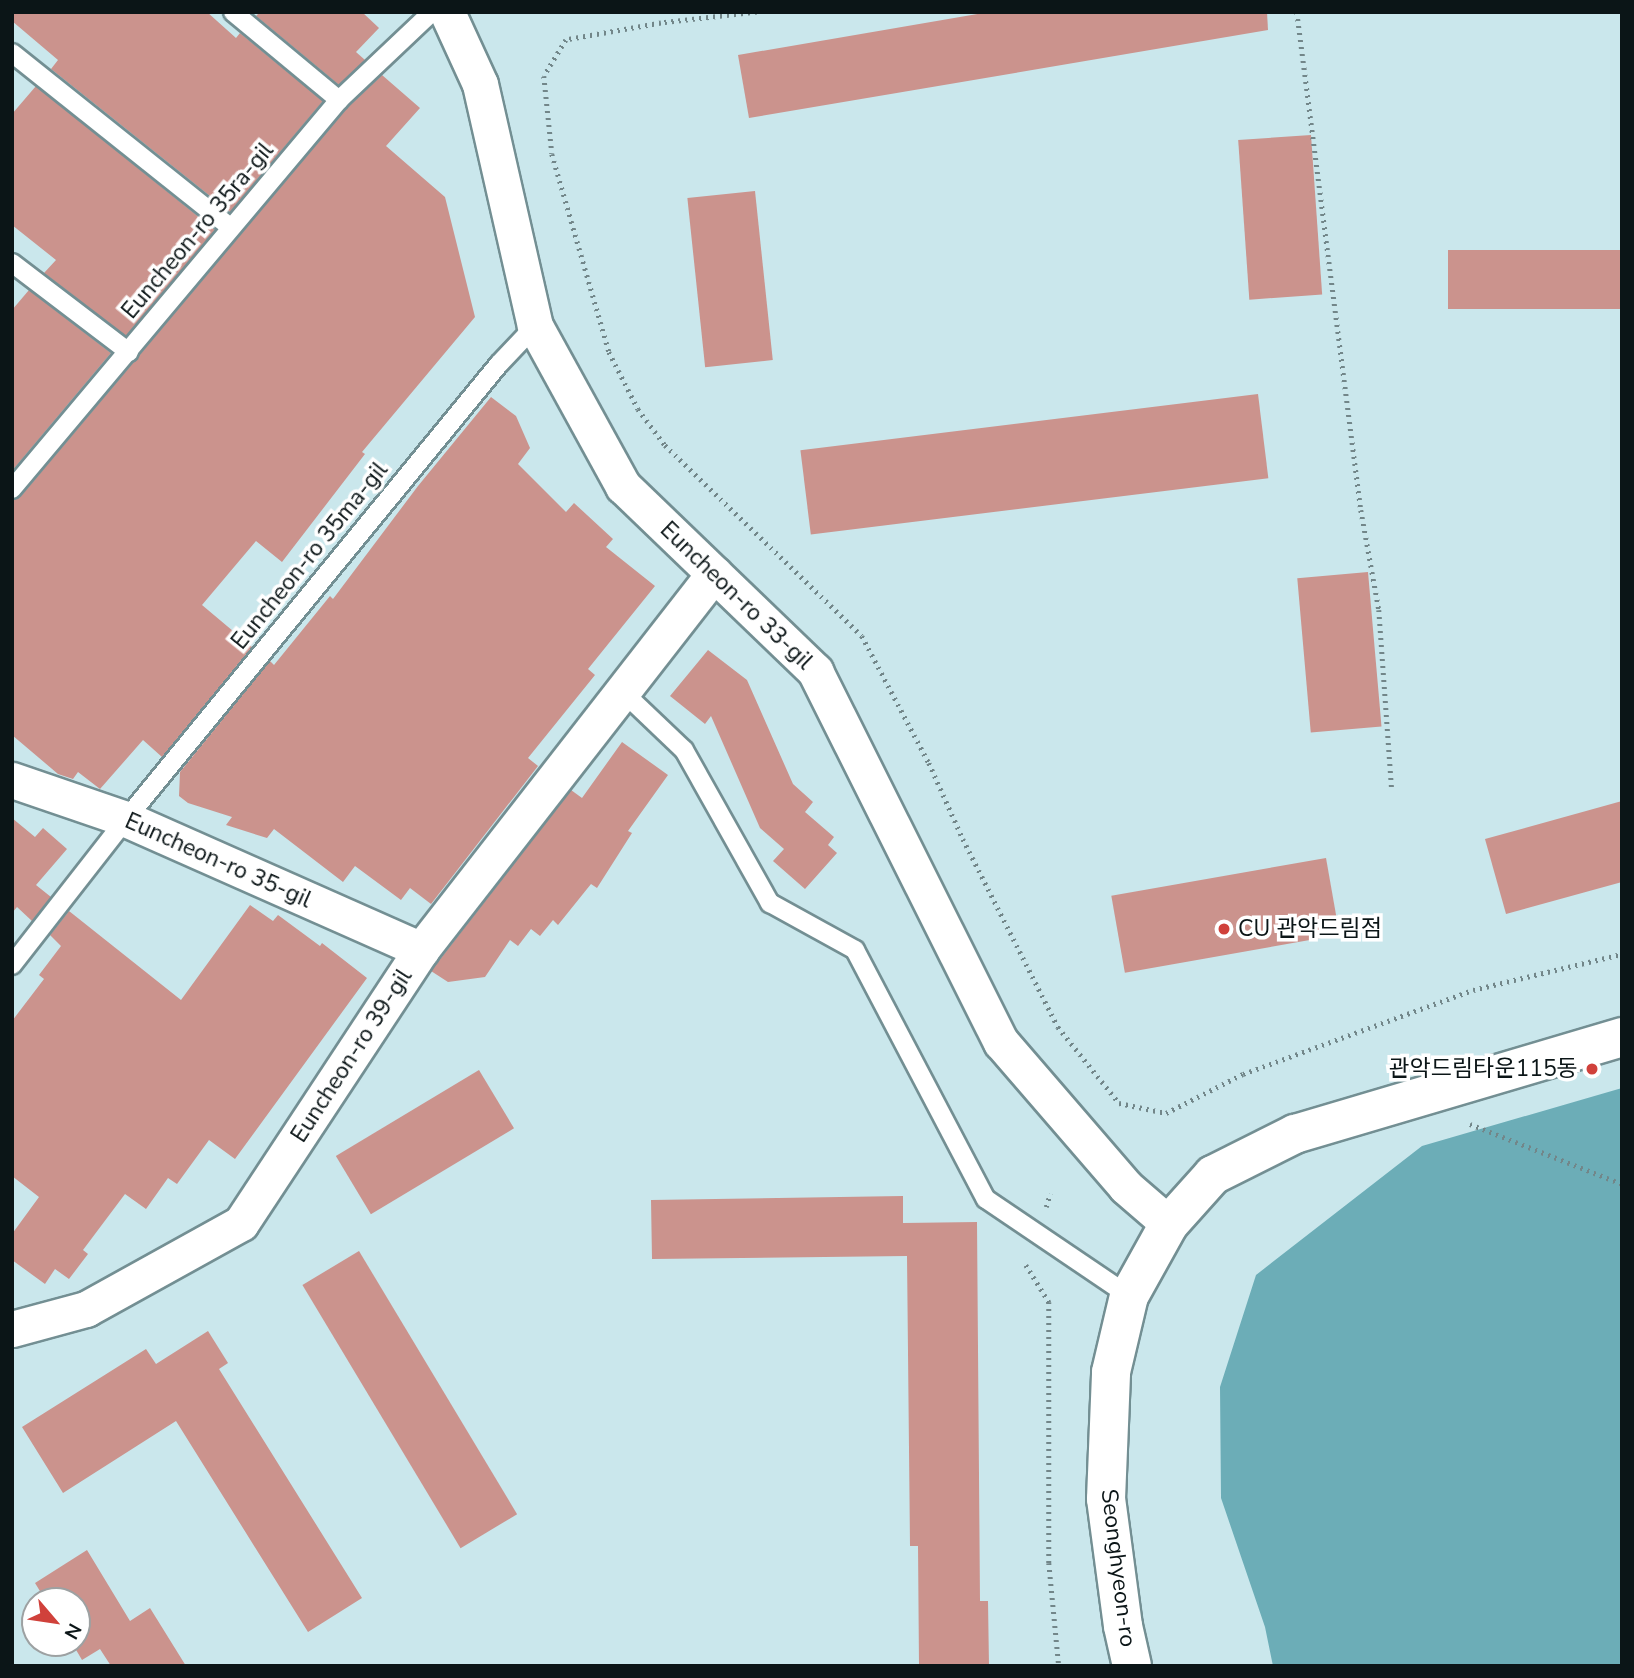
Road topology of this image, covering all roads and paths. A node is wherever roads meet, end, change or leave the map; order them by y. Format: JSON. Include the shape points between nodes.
{"nodes":[{"id":1,"x":233,"y":12,"type":"edge"},
{"id":2,"x":432,"y":12,"type":"edge"},
{"id":3,"x":447,"y":12,"type":"edge"},
{"id":4,"x":757,"y":12,"type":"edge"},
{"id":5,"x":1297,"y":12,"type":"edge"},
{"id":6,"x":12,"y":53,"type":"edge"},
{"id":7,"x":339,"y":100,"type":"junction"},
{"id":8,"x":231,"y":228,"type":"junction"},
{"id":9,"x":12,"y":263,"type":"edge"},
{"id":10,"x":535,"y":326,"type":"junction"},
{"id":11,"x":129,"y":352,"type":"junction"},
{"id":12,"x":12,"y":489,"type":"edge"},
{"id":13,"x":714,"y":573,"type":"junction"},
{"id":14,"x":623,"y":692,"type":"junction"},
{"id":15,"x":12,"y":780,"type":"edge"},
{"id":16,"x":1392,"y":790,"type":"dead end"},
{"id":17,"x":126,"y":819,"type":"junction"},
{"id":18,"x":421,"y":950,"type":"junction"},
{"id":19,"x":1622,"y":954,"type":"edge"},
{"id":20,"x":12,"y":965,"type":"edge"},
{"id":21,"x":1622,"y":1037,"type":"edge"},
{"id":22,"x":1463,"y":1121,"type":"dead end"},
{"id":23,"x":1622,"y":1184,"type":"edge"},
{"id":24,"x":1050,"y":1194,"type":"dead end"},
{"id":25,"x":1169,"y":1224,"type":"junction"},
{"id":26,"x":1038,"y":1235,"type":"junction"},
{"id":27,"x":1129,"y":1296,"type":"junction"},
{"id":28,"x":12,"y":1328,"type":"edge"},
{"id":29,"x":1059,"y":1666,"type":"edge"},
{"id":30,"x":1132,"y":1666,"type":"edge"}],
"edges":[{"from":1,"to":7,"type":"lane"},
{"from":2,"to":7,"type":"lane","name":"Euncheon-ro 35ra-gil"},
{"from":3,"to":10,"type":"street","name":"Euncheon-ro 33-gil","via":[[480,84]]},
{"from":4,"to":19,"type":"path","via":[[566,40],[544,76],[552,154],[609,352],[638,409],[665,445],[862,636],[1058,1027],[1119,1103],[1166,1113],[1243,1074],[1473,990]]},
{"from":5,"to":16,"type":"path","via":[[1361,510],[1379,610]]},
{"from":6,"to":8,"type":"lane"},
{"from":7,"to":8,"type":"lane","name":"Euncheon-ro 35ra-gil"},
{"from":8,"to":11,"type":"lane","name":"Euncheon-ro 35ra-gil"},
{"from":9,"to":11,"type":"lane"},
{"from":10,"to":13,"type":"street","name":"Euncheon-ro 33-gil","via":[[623,486]]},
{"from":10,"to":17,"type":"lane","name":"Euncheon-ro 35ma-gil"},
{"from":11,"to":12,"type":"lane","name":"Euncheon-ro 35ra-gil"},
{"from":13,"to":14,"type":"street","name":"Euncheon-ro 39-gil"},
{"from":13,"to":25,"type":"street","name":"Euncheon-ro 33-gil","via":[[815,671],[1001,1042],[1126,1187]]},
{"from":14,"to":18,"type":"street","name":"Euncheon-ro 39-gil"},
{"from":14,"to":26,"type":"lane","via":[[684,750],[770,903],[855,950],[986,1199]]},
{"from":15,"to":17,"type":"street","name":"Euncheon-ro 35-gil"},
{"from":17,"to":18,"type":"street","name":"Euncheon-ro 35-gil"},
{"from":17,"to":20,"type":"lane","name":"Euncheon-ro 35ma-gil"},
{"from":18,"to":28,"type":"street","name":"Euncheon-ro 39-gil","via":[[241,1223],[86,1310]]},
{"from":21,"to":25,"type":"street","name":"Seonghyeon-ro","via":[[1296,1134],[1213,1175]]},
{"from":22,"to":23,"type":"path"},
{"from":24,"to":26,"type":"path"},
{"from":25,"to":27,"type":"street","name":"Seonghyeon-ro"},
{"from":26,"to":27,"type":"lane"},
{"from":26,"to":29,"type":"path","via":[[1023,1259],[1049,1302],[1049,1563]]},
{"from":27,"to":30,"type":"street","name":"Seonghyeon-ro","via":[[1111,1372],[1106,1499]]}]}
